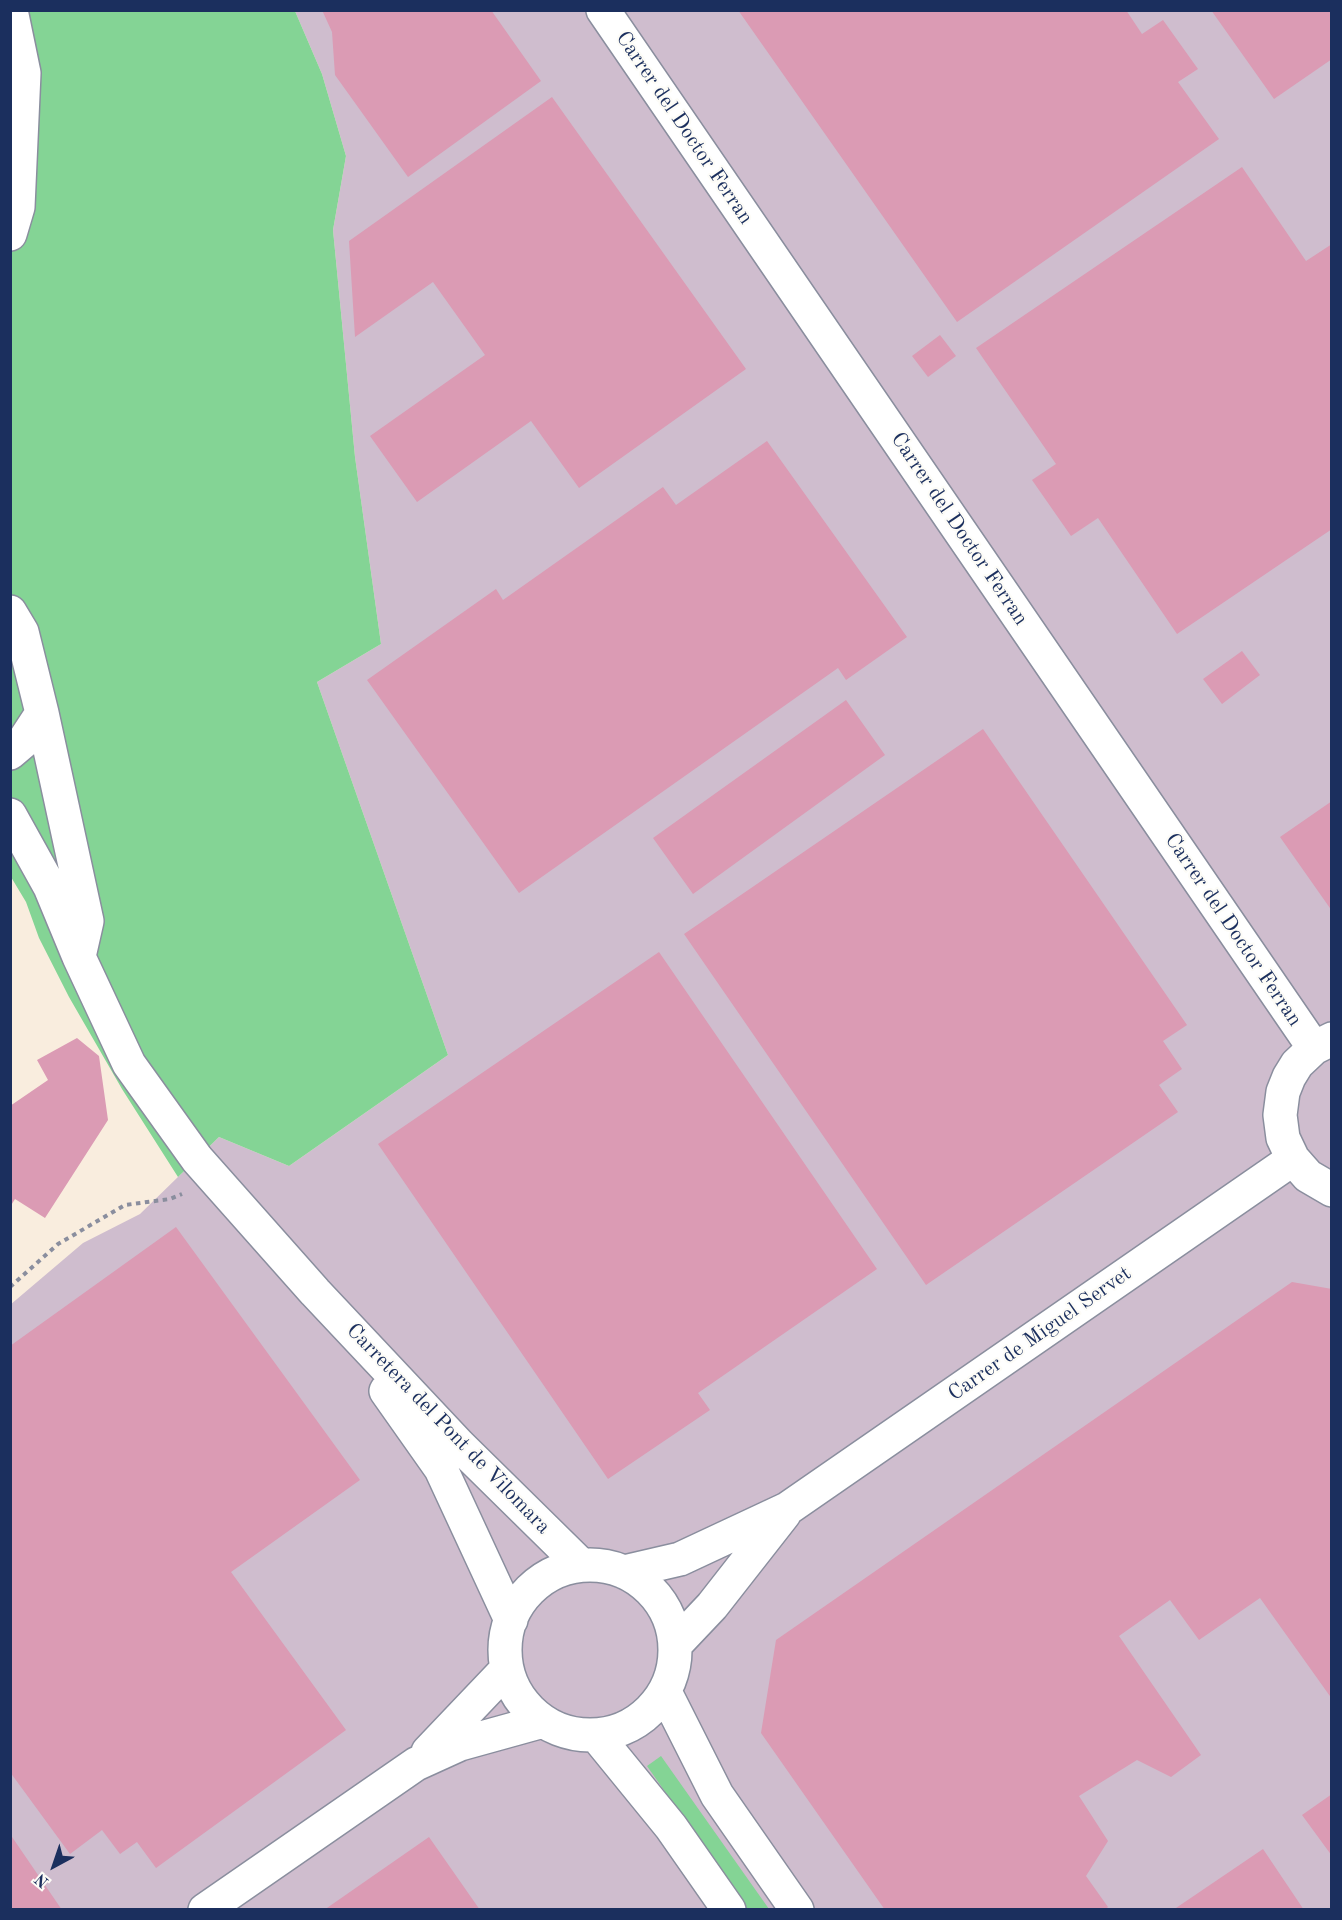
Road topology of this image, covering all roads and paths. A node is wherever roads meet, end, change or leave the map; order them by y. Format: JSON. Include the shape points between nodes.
{"nodes":[{"id":1,"x":11,"y":10,"type":"edge"},
{"id":2,"x":603,"y":10,"type":"edge"},
{"id":3,"x":10,"y":234,"type":"edge"},
{"id":4,"x":10,"y":612,"type":"edge"},
{"id":5,"x":42,"y":713,"type":"junction"},
{"id":6,"x":10,"y":753,"type":"edge"},
{"id":7,"x":10,"y":815,"type":"edge"},
{"id":8,"x":79,"y":957,"type":"junction"},
{"id":9,"x":1323,"y":1044,"type":"edge"},
{"id":10,"x":1293,"y":1159,"type":"junction"},
{"id":11,"x":206,"y":1169,"type":"junction"},
{"id":12,"x":1332,"y":1190,"type":"edge"},
{"id":13,"x":10,"y":1287,"type":"edge"},
{"id":14,"x":315,"y":1292,"type":"junction"},
{"id":15,"x":787,"y":1509,"type":"junction"},
{"id":16,"x":581,"y":1565,"type":"junction"},
{"id":17,"x":624,"y":1572,"type":"junction"},
{"id":18,"x":511,"y":1620,"type":"junction"},
{"id":19,"x":676,"y":1644,"type":"junction"},
{"id":20,"x":507,"y":1669,"type":"junction"},
{"id":21,"x":665,"y":1692,"type":"junction"},
{"id":22,"x":543,"y":1721,"type":"junction"},
{"id":23,"x":596,"y":1735,"type":"junction"},
{"id":24,"x":416,"y":1764,"type":"junction"},
{"id":25,"x":206,"y":1910,"type":"edge"},
{"id":26,"x":729,"y":1910,"type":"edge"},
{"id":27,"x":797,"y":1910,"type":"edge"}],
"edges":[{"from":1,"to":3,"type":"street","via":[[24,73],[18,207]]},
{"from":2,"to":9,"type":"street","name":"Carrer del Doctor Ferran"},
{"from":4,"to":5,"type":"street","via":[[22,632]]},
{"from":5,"to":6,"type":"street","via":[[23,742]]},
{"from":5,"to":8,"type":"street","via":[[87,921]]},
{"from":7,"to":8,"type":"street","name":"Carretera del Pont de Vilomara","via":[[50,887]]},
{"from":8,"to":11,"type":"street","name":"Carretera del Pont de Vilomara","via":[[129,1064]]},
{"from":9,"to":10,"type":"street","via":[[1297,1064],[1281,1100],[1281,1131]]},
{"from":10,"to":12,"type":"street","via":[[1308,1176]]},
{"from":10,"to":15,"type":"street","name":"Carrer de Miguel Servet"},
{"from":11,"to":13,"type":"path","via":[[170,1199],[125,1205],[58,1244]]},
{"from":11,"to":14,"type":"street","name":"Carretera del Pont de Vilomara"},
{"from":14,"to":16,"type":"street","name":"Carretera del Pont de Vilomara","via":[[459,1445]]},
{"from":14,"to":18,"type":"street","name":"Carretera del Pont de Vilomara","via":[[441,1469]]},
{"from":15,"to":17,"type":"street","name":"Carrer de Miguel Servet","via":[[680,1559]]},
{"from":15,"to":19,"type":"street","name":"Carrer de Miguel Servet","via":[[712,1605]]},
{"from":16,"to":17,"type":"street"},
{"from":16,"to":18,"type":"street","via":[[538,1582],[517,1605]]},
{"from":17,"to":19,"type":"street","via":[[647,1586],[664,1606]]},
{"from":18,"to":20,"type":"street","via":[[506,1639]]},
{"from":19,"to":21,"type":"street","via":[[674,1668]]},
{"from":20,"to":22,"type":"street","via":[[520,1699]]},
{"from":20,"to":24,"type":"street"},
{"from":21,"to":23,"type":"street","via":[[636,1722]]},
{"from":21,"to":27,"type":"street","via":[[717,1795]]},
{"from":22,"to":23,"type":"street","via":[[569,1732]]},
{"from":22,"to":24,"type":"street","via":[[460,1744]]},
{"from":23,"to":26,"type":"street","via":[[671,1827]]},
{"from":24,"to":25,"type":"street"}]}
